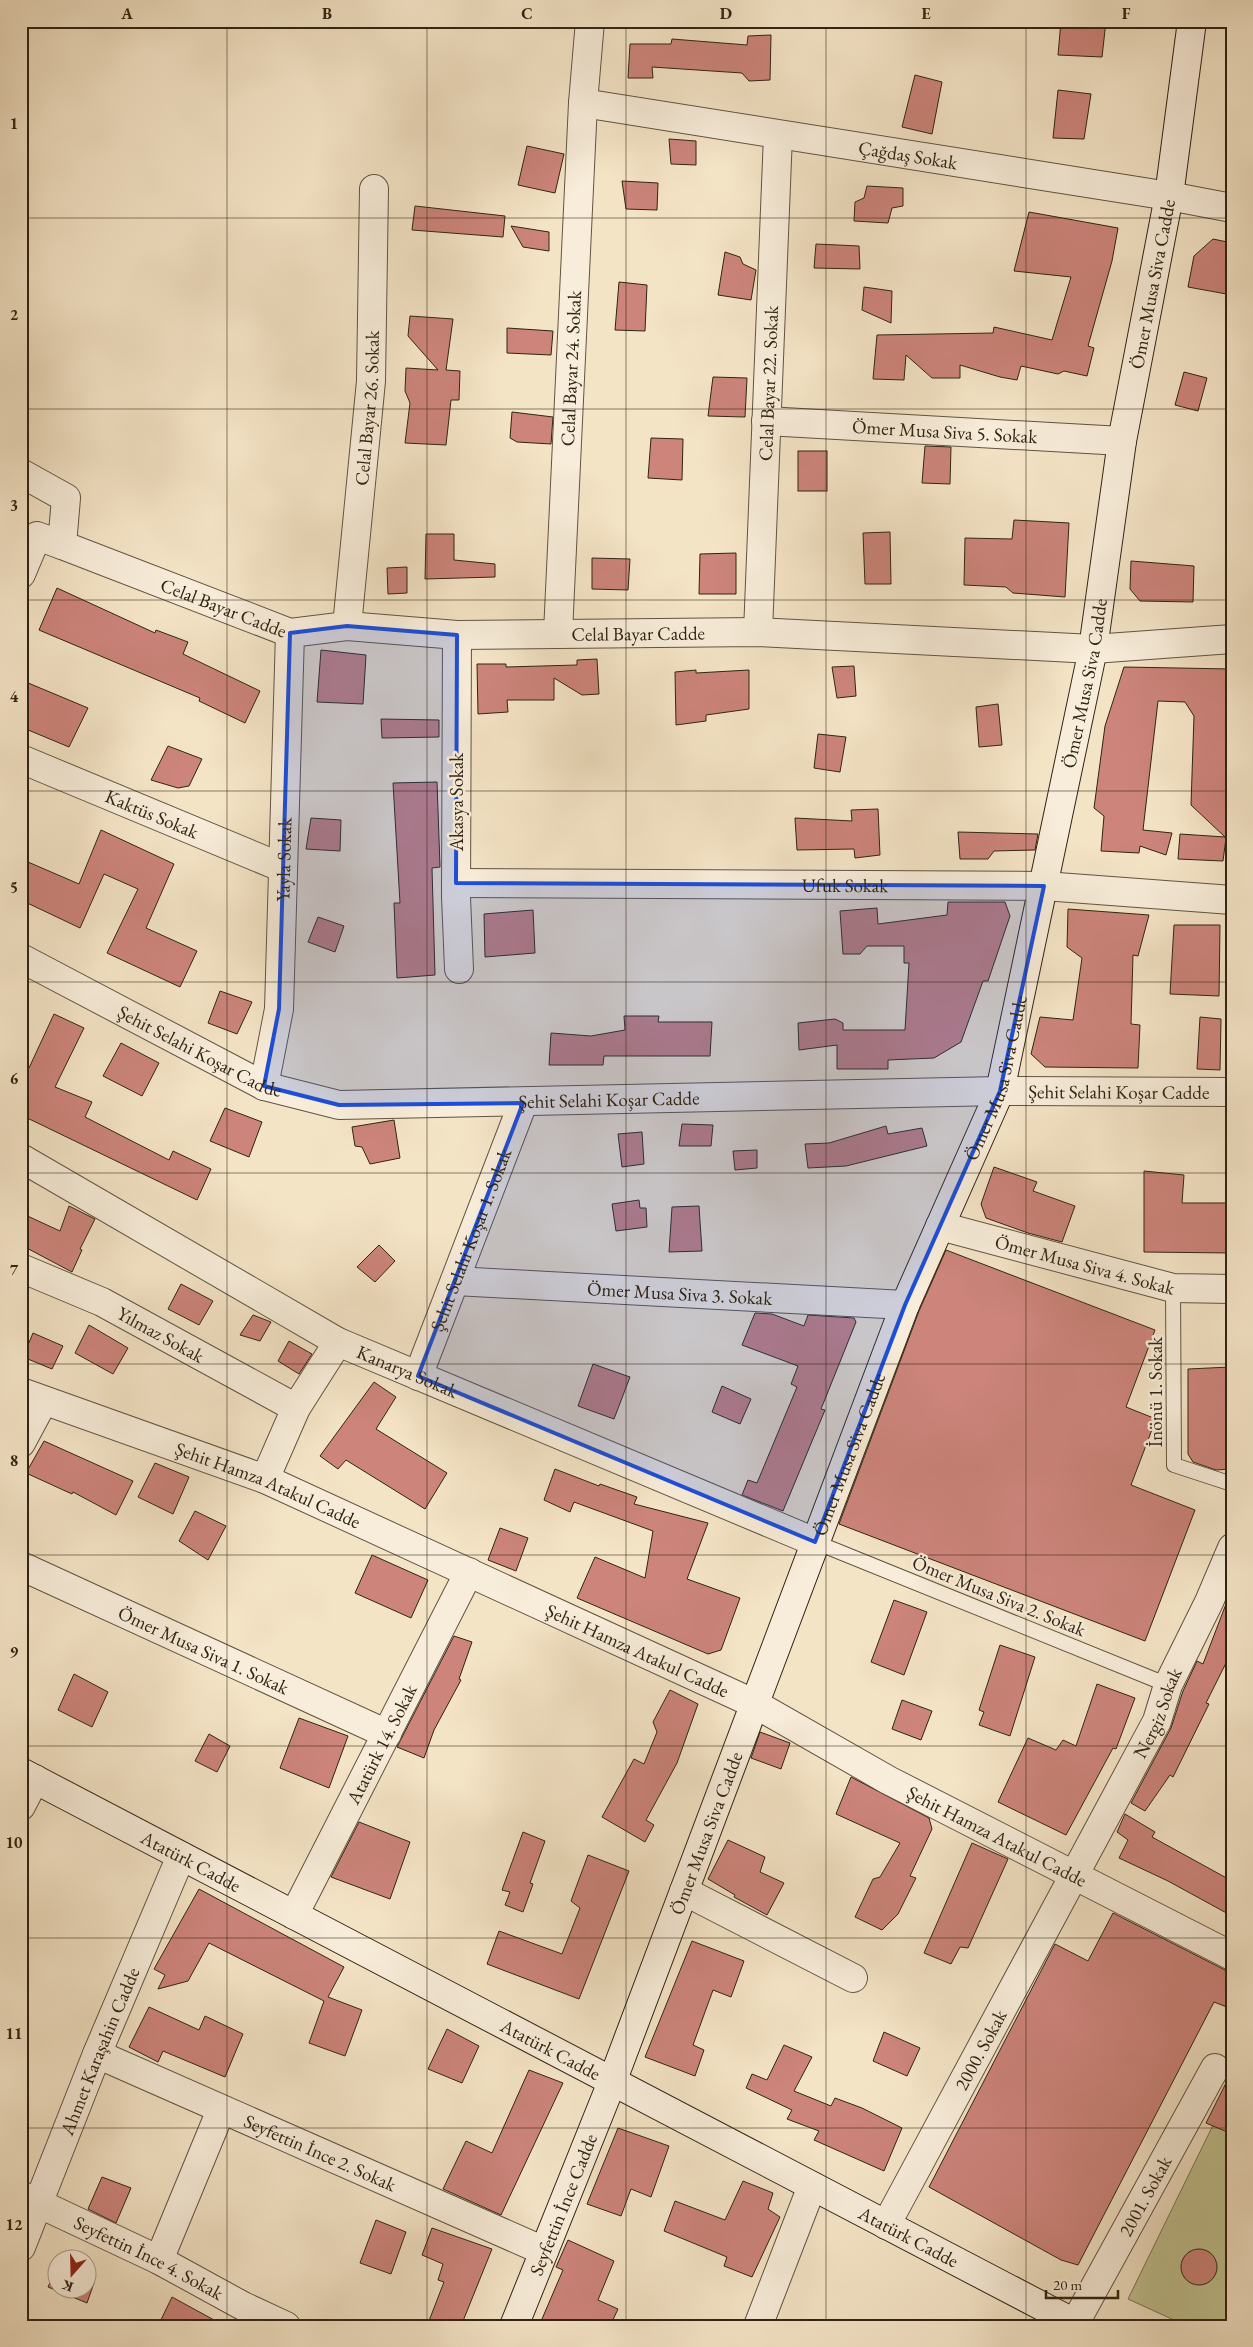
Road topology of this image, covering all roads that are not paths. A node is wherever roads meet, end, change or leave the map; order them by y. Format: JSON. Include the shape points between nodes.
{"nodes":[{"id":1,"x":590,"y":21,"type":"edge"},
{"id":2,"x":1192,"y":21,"type":"edge"},
{"id":3,"x":583,"y":103,"type":"junction"},
{"id":4,"x":778,"y":135,"type":"junction"},
{"id":5,"x":374,"y":189,"type":"dead end"},
{"id":6,"x":1169,"y":196,"type":"junction"},
{"id":7,"x":1232,"y":208,"type":"edge"},
{"id":8,"x":766,"y":421,"type":"junction"},
{"id":9,"x":1122,"y":441,"type":"junction"},
{"id":10,"x":21,"y":474,"type":"edge"},
{"id":11,"x":49,"y":540,"type":"junction"},
{"id":12,"x":21,"y":574,"type":"edge"},
{"id":13,"x":347,"y":626,"type":"junction"},
{"id":14,"x":758,"y":632,"type":"junction"},
{"id":15,"x":290,"y":633,"type":"junction"},
{"id":16,"x":558,"y":633,"type":"junction"},
{"id":17,"x":457,"y":635,"type":"junction"},
{"id":18,"x":1232,"y":639,"type":"edge"},
{"id":19,"x":1093,"y":649,"type":"junction"},
{"id":20,"x":21,"y":759,"type":"edge"},
{"id":21,"x":283,"y":868,"type":"junction"},
{"id":22,"x":456,"y":883,"type":"junction"},
{"id":23,"x":1044,"y":886,"type":"junction"},
{"id":24,"x":1232,"y":900,"type":"edge"},
{"id":25,"x":21,"y":958,"type":"edge"},
{"id":26,"x":459,"y":969,"type":"dead end"},
{"id":27,"x":264,"y":1086,"type":"junction"},
{"id":28,"x":1000,"y":1091,"type":"junction"},
{"id":29,"x":1232,"y":1092,"type":"edge"},
{"id":30,"x":523,"y":1103,"type":"junction"},
{"id":31,"x":21,"y":1158,"type":"edge"},
{"id":32,"x":940,"y":1226,"type":"junction"},
{"id":33,"x":21,"y":1268,"type":"edge"},
{"id":34,"x":455,"y":1281,"type":"junction"},
{"id":35,"x":1173,"y":1288,"type":"junction"},
{"id":36,"x":1232,"y":1289,"type":"edge"},
{"id":37,"x":905,"y":1305,"type":"junction"},
{"id":38,"x":338,"y":1342,"type":"junction"},
{"id":39,"x":418,"y":1376,"type":"junction"},
{"id":40,"x":32,"y":1397,"type":"edge"},
{"id":41,"x":296,"y":1408,"type":"junction"},
{"id":42,"x":21,"y":1443,"type":"edge"},
{"id":43,"x":266,"y":1479,"type":"junction"},
{"id":44,"x":1232,"y":1484,"type":"edge"},
{"id":45,"x":816,"y":1542,"type":"junction"},
{"id":46,"x":1232,"y":1548,"type":"edge"},
{"id":47,"x":21,"y":1566,"type":"edge"},
{"id":48,"x":469,"y":1572,"type":"junction"},
{"id":49,"x":1168,"y":1685,"type":"junction"},
{"id":50,"x":754,"y":1704,"type":"junction"},
{"id":51,"x":387,"y":1734,"type":"junction"},
{"id":52,"x":28,"y":1776,"type":"edge"},
{"id":53,"x":21,"y":1806,"type":"edge"},
{"id":54,"x":181,"y":1856,"type":"junction"},
{"id":55,"x":1075,"y":1874,"type":"junction"},
{"id":56,"x":684,"y":1891,"type":"junction"},
{"id":57,"x":294,"y":1916,"type":"junction"},
{"id":58,"x":1232,"y":1956,"type":"edge"},
{"id":59,"x":853,"y":1978,"type":"dead end"},
{"id":60,"x":97,"y":2054,"type":"junction"},
{"id":61,"x":1215,"y":2068,"type":"dead end"},
{"id":62,"x":612,"y":2082,"type":"junction"},
{"id":63,"x":221,"y":2110,"type":"junction"},
{"id":64,"x":812,"y":2186,"type":"junction"},
{"id":65,"x":30,"y":2199,"type":"edge"},
{"id":66,"x":886,"y":2225,"type":"junction"},
{"id":67,"x":21,"y":2248,"type":"edge"},
{"id":68,"x":544,"y":2251,"type":"junction"},
{"id":69,"x":159,"y":2260,"type":"junction"},
{"id":70,"x":238,"y":2316,"type":"edge"},
{"id":71,"x":1078,"y":2324,"type":"edge"},
{"id":72,"x":286,"y":2326,"type":"edge"},
{"id":73,"x":514,"y":2326,"type":"edge"},
{"id":74,"x":758,"y":2326,"type":"edge"}],
"edges":[{"from":1,"to":3,"type":"street","name":"Celal Bayar 24. Sokak"},
{"from":2,"to":6,"type":"street","name":"Ömer Musa Siva Cadde"},
{"from":3,"to":4,"type":"street","name":"Çağdaş Sokak"},
{"from":3,"to":16,"type":"street","name":"Celal Bayar 24. Sokak"},
{"from":4,"to":6,"type":"street","name":"Çağdaş Sokak"},
{"from":4,"to":8,"type":"street","name":"Celal Bayar 22. Sokak"},
{"from":5,"to":13,"type":"street","name":"Celal Bayar 26. Sokak","via":[[371,381]]},
{"from":6,"to":7,"type":"street","name":"Çağdaş Sokak"},
{"from":6,"to":9,"type":"street","name":"Ömer Musa Siva Cadde"},
{"from":8,"to":9,"type":"street","name":"Ömer Musa Siva 5. Sokak"},
{"from":8,"to":14,"type":"street","name":"Celal Bayar 22. Sokak"},
{"from":9,"to":19,"type":"street","name":"Ömer Musa Siva Cadde"},
{"from":10,"to":11,"type":"street","via":[[66,498]]},
{"from":11,"to":12,"type":"street"},
{"from":11,"to":15,"type":"street","name":"Celal Bayar Cadde"},
{"from":13,"to":15,"type":"street","name":"Celal Bayar Cadde"},
{"from":13,"to":17,"type":"street","name":"Celal Bayar Cadde"},
{"from":14,"to":16,"type":"street","name":"Celal Bayar Cadde"},
{"from":14,"to":19,"type":"street","name":"Celal Bayar Cadde"},
{"from":15,"to":21,"type":"street","name":"Yayla Sokak"},
{"from":16,"to":17,"type":"street","name":"Celal Bayar Cadde"},
{"from":17,"to":22,"type":"street","name":"Akasya Sokak"},
{"from":18,"to":19,"type":"street","name":"Celal Bayar Cadde"},
{"from":19,"to":23,"type":"street","name":"Ömer Musa Siva Cadde"},
{"from":20,"to":21,"type":"street","name":"Kaktüs Sokak"},
{"from":21,"to":27,"type":"street","name":"Yayla Sokak","via":[[278,1009]]},
{"from":22,"to":23,"type":"street","name":"Ufuk Sokak"},
{"from":22,"to":26,"type":"street","name":"Akasya Sokak"},
{"from":23,"to":24,"type":"street","name":"Ufuk Sokak"},
{"from":23,"to":28,"type":"street","name":"Ömer Musa Siva Cadde"},
{"from":25,"to":27,"type":"street","name":"Şehit Selahi Koşar Cadde"},
{"from":27,"to":30,"type":"street","name":"Şehit Selahi Koşar Cadde","via":[[340,1105]]},
{"from":28,"to":29,"type":"street","name":"Şehit Selahi Koşar Cadde"},
{"from":28,"to":30,"type":"street","name":"Şehit Selahi Koşar Cadde"},
{"from":28,"to":32,"type":"street","name":"Ömer Musa Siva Cadde"},
{"from":30,"to":34,"type":"street","name":"Şehit Selahi Koşar 1. Sokak"},
{"from":31,"to":38,"type":"street","name":"Kanarya Sokak"},
{"from":32,"to":35,"type":"street","name":"Ömer Musa Siva 4. Sokak"},
{"from":32,"to":37,"type":"street","name":"Ömer Musa Siva Cadde"},
{"from":33,"to":41,"type":"street","name":"Yılmaz Sokak","via":[[102,1302]]},
{"from":34,"to":37,"type":"street","name":"Ömer Musa Siva 3. Sokak"},
{"from":34,"to":39,"type":"street","name":"Şehit Selahi Koşar 1. Sokak"},
{"from":35,"to":36,"type":"street","name":"Ömer Musa Siva 4. Sokak"},
{"from":35,"to":44,"type":"lane","name":"İnönü 1. Sokak","via":[[1174,1465]]},
{"from":37,"to":45,"type":"street","name":"Ömer Musa Siva Cadde"},
{"from":38,"to":39,"type":"street","name":"Kanarya Sokak"},
{"from":38,"to":41,"type":"street"},
{"from":39,"to":45,"type":"street","name":"Kanarya Sokak"},
{"from":40,"to":42,"type":"street"},
{"from":40,"to":43,"type":"street","name":"Şehit Hamza Atakul Cadde"},
{"from":41,"to":43,"type":"street"},
{"from":43,"to":48,"type":"street","name":"Şehit Hamza Atakul Cadde"},
{"from":45,"to":49,"type":"lane","name":"Ömer Musa Siva 2. Sokak"},
{"from":45,"to":50,"type":"street","name":"Ömer Musa Siva Cadde"},
{"from":46,"to":49,"type":"street","name":"Nergiz Sokak"},
{"from":47,"to":51,"type":"street","name":"Ömer Musa Siva 1. Sokak"},
{"from":48,"to":50,"type":"street","name":"Şehit Hamza Atakul Cadde"},
{"from":48,"to":51,"type":"street","name":"Atatürk 14. Sokak"},
{"from":49,"to":55,"type":"street","name":"Nergiz Sokak","via":[[1157,1721]]},
{"from":50,"to":55,"type":"street","name":"Şehit Hamza Atakul Cadde","via":[[888,1780]]},
{"from":50,"to":56,"type":"street","name":"Ömer Musa Siva Cadde"},
{"from":51,"to":57,"type":"street","name":"Atatürk 14. Sokak"},
{"from":52,"to":53,"type":"street"},
{"from":52,"to":54,"type":"street","name":"Atatürk Cadde"},
{"from":54,"to":57,"type":"street","name":"Atatürk Cadde"},
{"from":54,"to":60,"type":"street","name":"Ahmet Karaşahin Cadde"},
{"from":55,"to":58,"type":"street","name":"Şehit Hamza Atakul Cadde"},
{"from":55,"to":66,"type":"street","name":"2000. Sokak"},
{"from":56,"to":59,"type":"street"},
{"from":56,"to":62,"type":"street","name":"Ömer Musa Siva Cadde"},
{"from":57,"to":62,"type":"street","name":"Atatürk Cadde"},
{"from":60,"to":63,"type":"street","name":"Seyfettin İnce 2. Sokak"},
{"from":60,"to":65,"type":"street","name":"Ahmet Karaşahin Cadde"},
{"from":61,"to":71,"type":"street","name":"2001. Sokak"},
{"from":62,"to":64,"type":"street","name":"Atatürk Cadde"},
{"from":62,"to":68,"type":"street","name":"Seyfettin İnce Cadde"},
{"from":63,"to":68,"type":"street","name":"Seyfettin İnce 2. Sokak"},
{"from":63,"to":69,"type":"street"},
{"from":64,"to":66,"type":"street","name":"Atatürk Cadde"},
{"from":64,"to":74,"type":"street"},
{"from":65,"to":67,"type":"street","name":"Ahmet Karaşahin Cadde"},
{"from":65,"to":69,"type":"street","name":"Seyfettin İnce 4. Sokak"},
{"from":66,"to":71,"type":"street","name":"Atatürk Cadde"},
{"from":68,"to":73,"type":"street","name":"Seyfettin İnce Cadde"},
{"from":69,"to":70,"type":"street","name":"Seyfettin İnce 4. Sokak"},
{"from":70,"to":72,"type":"street","name":"Seyfettin İnce 4. Sokak"}]}
